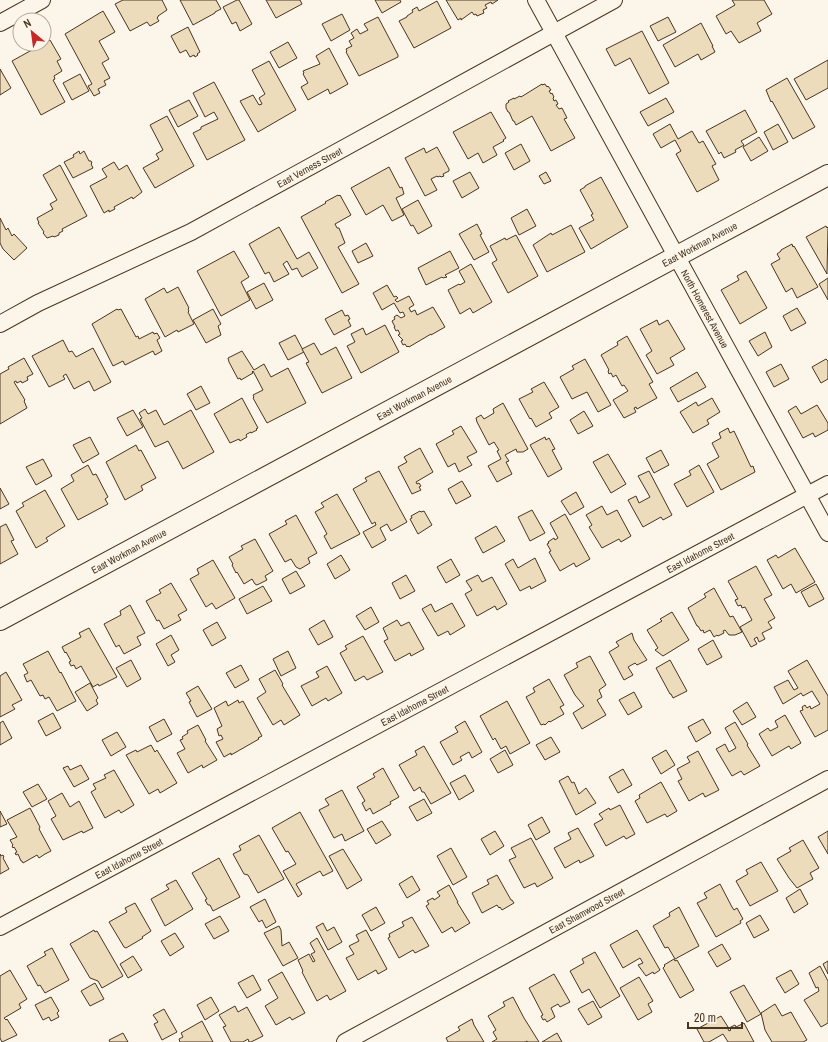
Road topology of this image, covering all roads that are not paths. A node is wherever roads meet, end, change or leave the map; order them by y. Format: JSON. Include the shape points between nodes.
{"nodes":[{"id":1,"x":42,"y":0,"type":"edge"},
{"id":2,"x":536,"y":0,"type":"edge"},
{"id":3,"x":614,"y":0,"type":"edge"},
{"id":4,"x":0,"y":23,"type":"edge"},
{"id":5,"x":554,"y":33,"type":"junction"},
{"id":6,"x":828,"y":175,"type":"edge"},
{"id":7,"x":677,"y":257,"type":"junction"},
{"id":8,"x":0,"y":324,"type":"edge"},
{"id":9,"x":828,"y":484,"type":"edge"},
{"id":10,"x":807,"y":495,"type":"junction"},
{"id":11,"x":828,"y":533,"type":"edge"},
{"id":12,"x":0,"y":620,"type":"edge"},
{"id":13,"x":828,"y":779,"type":"edge"},
{"id":14,"x":0,"y":927,"type":"edge"},
{"id":15,"x":345,"y":1042,"type":"edge"}],
"edges":[{"from":1,"to":4,"type":"street"},
{"from":2,"to":5,"type":"street","name":"North Homerest Avenue"},
{"from":3,"to":5,"type":"street","name":"East Verness Street"},
{"from":5,"to":7,"type":"street","name":"North Homerest Avenue"},
{"from":5,"to":8,"type":"street","name":"East Verness Street","via":[[191,232],[38,303]]},
{"from":6,"to":7,"type":"street","name":"East Workman Avenue"},
{"from":7,"to":10,"type":"street","name":"North Homerest Avenue"},
{"from":7,"to":12,"type":"street","name":"East Workman Avenue"},
{"from":9,"to":10,"type":"street","name":"East Idahome Street"},
{"from":10,"to":11,"type":"street","name":"North Homerest Avenue"},
{"from":10,"to":14,"type":"street","name":"East Idahome Street"},
{"from":13,"to":15,"type":"street","name":"East Shamwood Street"}]}
